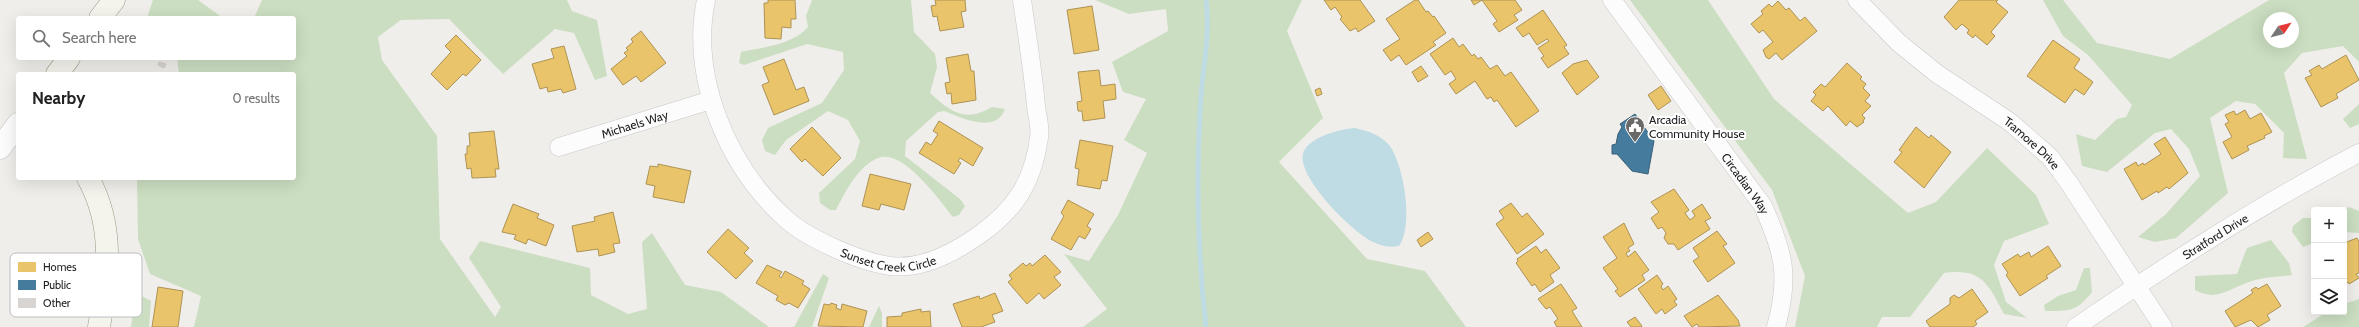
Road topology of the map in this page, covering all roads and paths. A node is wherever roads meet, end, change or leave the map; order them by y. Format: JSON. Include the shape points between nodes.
{"nodes":[{"id":1,"x":114,"y":0,"type":"edge"},
{"id":2,"x":706,"y":0,"type":"edge"},
{"id":3,"x":1022,"y":0,"type":"edge"},
{"id":4,"x":1612,"y":0,"type":"edge"},
{"id":5,"x":1857,"y":0,"type":"edge"},
{"id":6,"x":102,"y":16,"type":"edge"},
{"id":7,"x":68,"y":60,"type":"edge"},
{"id":8,"x":58,"y":72,"type":"edge"},
{"id":9,"x":711,"y":100,"type":"junction"},
{"id":10,"x":16,"y":127,"type":"edge"},
{"id":11,"x":559,"y":147,"type":"dead end"},
{"id":12,"x":0,"y":148,"type":"edge"},
{"id":13,"x":2359,"y":153,"type":"edge"},
{"id":14,"x":89,"y":180,"type":"edge"},
{"id":15,"x":108,"y":253,"type":"edge"},
{"id":16,"x":2135,"y":286,"type":"junction"},
{"id":17,"x":100,"y":317,"type":"edge"},
{"id":18,"x":99,"y":327,"type":"edge"},
{"id":19,"x":1776,"y":327,"type":"edge"},
{"id":20,"x":2076,"y":327,"type":"edge"},
{"id":21,"x":2163,"y":327,"type":"edge"}],
"edges":[{"from":1,"to":6,"type":"main road"},
{"from":2,"to":9,"type":"street","name":"Sunset Creek Circle","via":[[702,45]]},
{"from":3,"to":9,"type":"street","name":"Sunset Creek Circle","via":[[1039,137],[1030,174],[1018,200],[997,222],[958,250],[919,264],[890,266],[848,254],[787,220],[745,169],[723,129]]},
{"from":4,"to":19,"type":"street","name":"Circadian Way","via":[[1763,206],[1779,242],[1784,274],[1784,300]]},
{"from":5,"to":16,"type":"street","name":"Tramore Drive","via":[[1899,43],[1936,74],[2010,122],[2050,157]]},
{"from":7,"to":8,"type":"main road"},
{"from":9,"to":11,"type":"street","name":"Michaels Way"},
{"from":10,"to":12,"type":"street"},
{"from":13,"to":16,"type":"street","name":"Stratford Drive","via":[[2320,173]]},
{"from":14,"to":15,"type":"main road","via":[[104,216]]},
{"from":16,"to":20,"type":"street","name":"Stratford Drive"},
{"from":16,"to":21,"type":"street","name":"Tramore Drive"},
{"from":17,"to":18,"type":"main road"}]}
